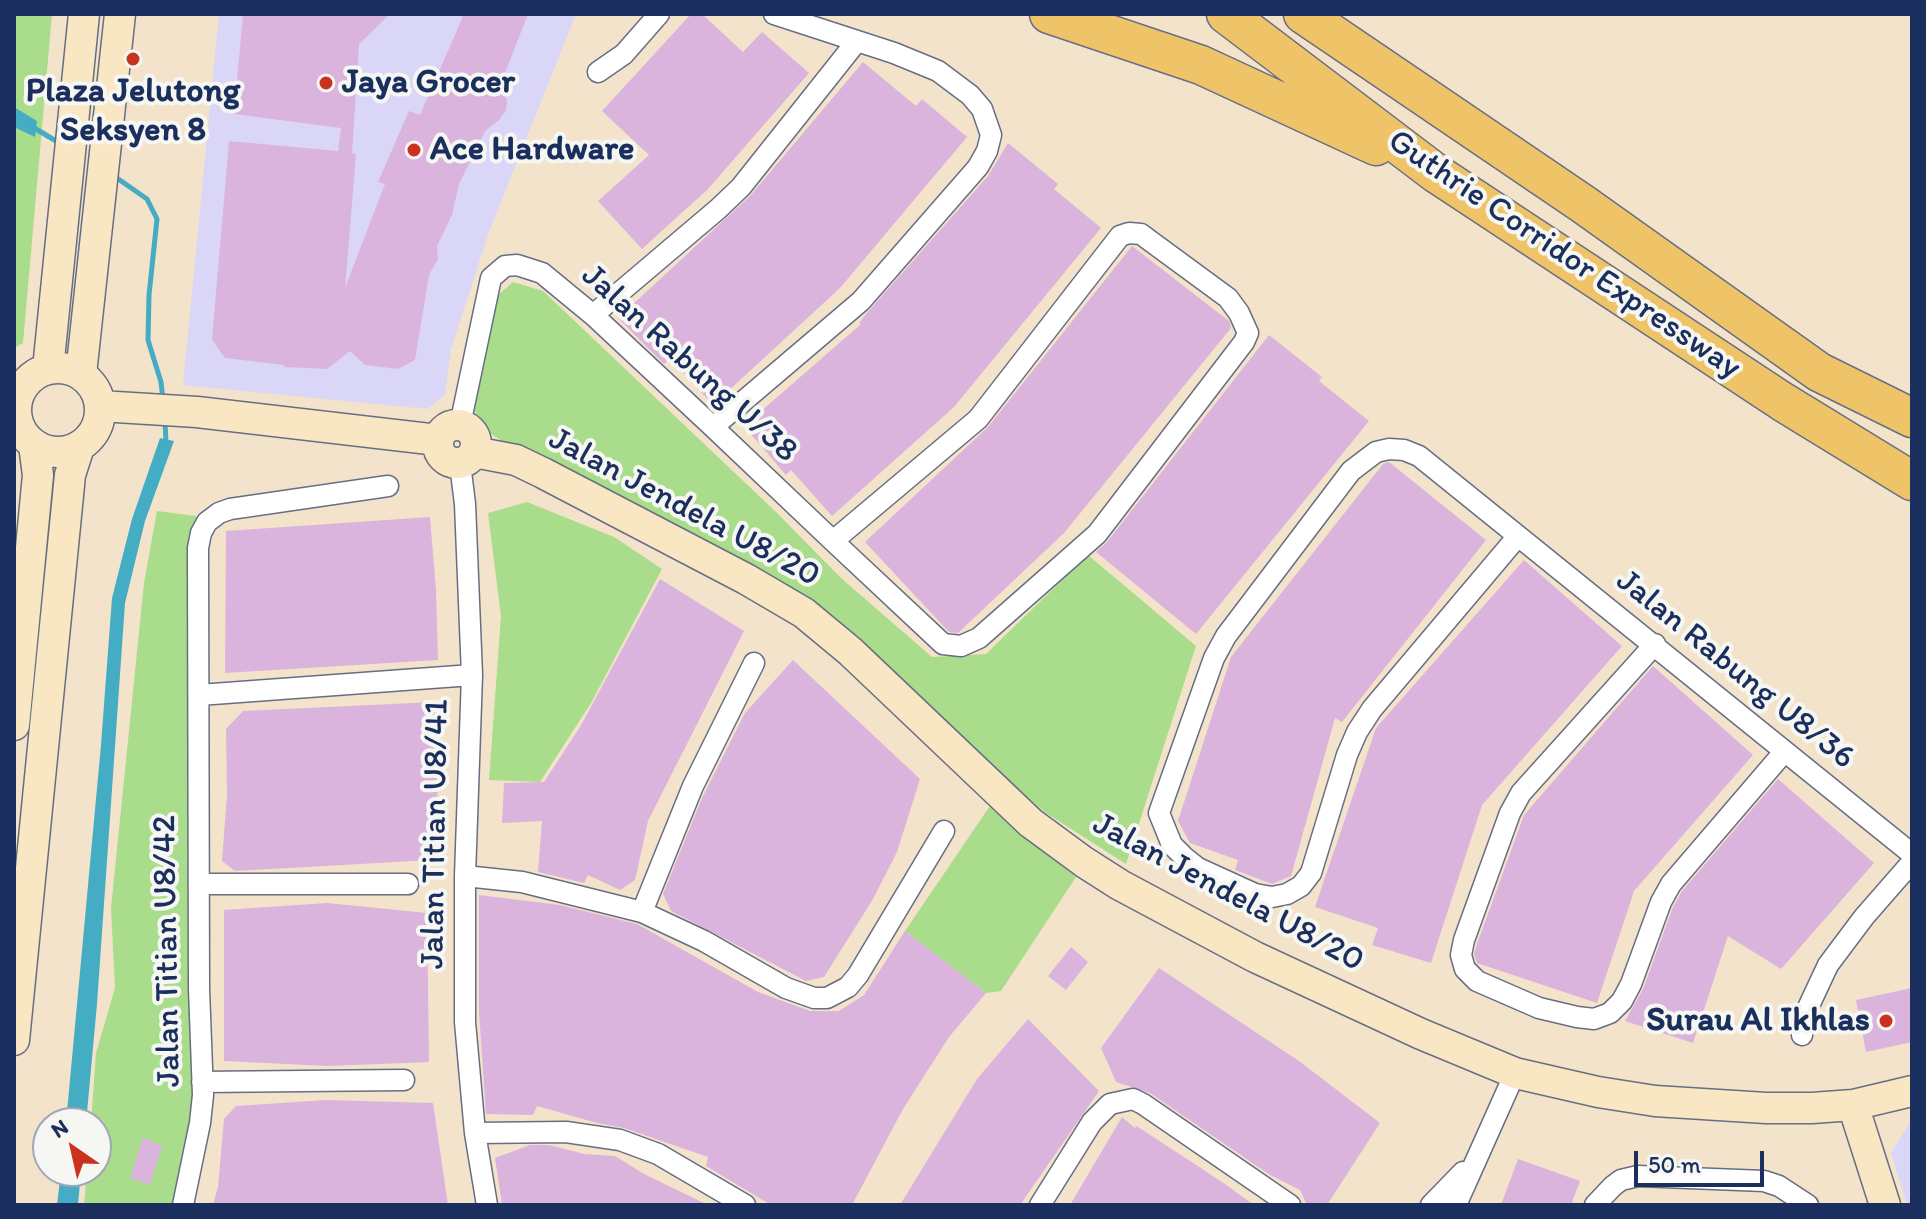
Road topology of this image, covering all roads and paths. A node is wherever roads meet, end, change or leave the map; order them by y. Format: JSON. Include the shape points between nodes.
{"nodes":[{"id":1,"x":84,"y":14,"type":"edge"},
{"id":2,"x":120,"y":14,"type":"edge"},
{"id":3,"x":659,"y":14,"type":"edge"},
{"id":4,"x":774,"y":14,"type":"edge"},
{"id":5,"x":1226,"y":14,"type":"edge"},
{"id":6,"x":1303,"y":14,"type":"edge"},
{"id":7,"x":1346,"y":14,"type":"edge"},
{"id":8,"x":1053,"y":15,"type":"edge"},
{"id":9,"x":857,"y":41,"type":"junction"},
{"id":10,"x":598,"y":72,"type":"dead end"},
{"id":11,"x":1437,"y":174,"type":"junction"},
{"id":12,"x":1583,"y":204,"type":"junction"},
{"id":13,"x":593,"y":315,"type":"junction"},
{"id":14,"x":81,"y":374,"type":"junction"},
{"id":15,"x":32,"y":375,"type":"edge"},
{"id":16,"x":100,"y":406,"type":"junction"},
{"id":17,"x":1912,"y":418,"type":"edge"},
{"id":18,"x":713,"y":427,"type":"junction"},
{"id":19,"x":22,"y":428,"type":"edge"},
{"id":20,"x":449,"y":432,"type":"junction"},
{"id":21,"x":79,"y":447,"type":"junction"},
{"id":22,"x":467,"y":458,"type":"junction"},
{"id":23,"x":1912,"y":481,"type":"edge"},
{"id":24,"x":388,"y":486,"type":"dead end"},
{"id":25,"x":1518,"y":536,"type":"junction"},
{"id":26,"x":833,"y":541,"type":"junction"},
{"id":27,"x":1655,"y":644,"type":"junction"},
{"id":28,"x":754,"y":663,"type":"dead end"},
{"id":29,"x":472,"y":675,"type":"junction"},
{"id":30,"x":199,"y":695,"type":"junction"},
{"id":31,"x":14,"y":725,"type":"edge"},
{"id":32,"x":1784,"y":752,"type":"junction"},
{"id":33,"x":944,"y":831,"type":"dead end"},
{"id":34,"x":1912,"y":854,"type":"edge"},
{"id":35,"x":1912,"y":862,"type":"edge"},
{"id":36,"x":465,"y":876,"type":"junction"},
{"id":37,"x":199,"y":884,"type":"junction"},
{"id":38,"x":408,"y":884,"type":"dead end"},
{"id":39,"x":642,"y":912,"type":"junction"},
{"id":40,"x":1802,"y":1035,"type":"dead end"},
{"id":41,"x":14,"y":1040,"type":"edge"},
{"id":42,"x":1515,"y":1073,"type":"junction"},
{"id":43,"x":404,"y":1080,"type":"dead end"},
{"id":44,"x":202,"y":1082,"type":"junction"},
{"id":45,"x":1912,"y":1091,"type":"edge"},
{"id":46,"x":1853,"y":1105,"type":"junction"},
{"id":47,"x":475,"y":1133,"type":"junction"},
{"id":48,"x":1478,"y":1153,"type":"junction"},
{"id":49,"x":183,"y":1205,"type":"edge"},
{"id":50,"x":487,"y":1205,"type":"edge"},
{"id":51,"x":745,"y":1205,"type":"edge"},
{"id":52,"x":1040,"y":1205,"type":"edge"},
{"id":53,"x":1290,"y":1205,"type":"edge"},
{"id":54,"x":1431,"y":1205,"type":"edge"},
{"id":55,"x":1456,"y":1205,"type":"edge"},
{"id":56,"x":1595,"y":1205,"type":"edge"},
{"id":57,"x":1808,"y":1205,"type":"edge"},
{"id":58,"x":1885,"y":1205,"type":"edge"}],
"edges":[{"from":1,"to":15,"type":"street","via":[[69,180]]},
{"from":2,"to":14,"type":"street"},
{"from":3,"to":10,"type":"street","via":[[624,54]]},
{"from":4,"to":9,"type":"street"},
{"from":5,"to":11,"type":"highway","name":"Guthrie Corridor Expressway"},
{"from":6,"to":12,"type":"highway","name":"Guthrie Corridor Expressway"},
{"from":7,"to":12,"type":"highway"},
{"from":8,"to":11,"type":"highway","via":[[1201,65]]},
{"from":9,"to":13,"type":"street","via":[[741,187]]},
{"from":9,"to":18,"type":"street","via":[[938,71],[970,95],[989,122],[987,151],[861,301]]},
{"from":11,"to":23,"type":"highway","name":"Guthrie Corridor Expressway"},
{"from":12,"to":17,"type":"highway","name":"Guthrie Corridor Expressway","via":[[1819,372]]},
{"from":13,"to":18,"type":"street","name":"Jalan Rabung U/38"},
{"from":13,"to":20,"type":"street","name":"Jalan Rabung U/38","via":[[542,273],[517,265],[497,271],[488,286]]},
{"from":14,"to":15,"type":"street","via":[[59,368]]},
{"from":14,"to":16,"type":"street","via":[[91,382]]},
{"from":15,"to":19,"type":"street","via":[[16,409]]},
{"from":16,"to":20,"type":"street"},
{"from":16,"to":21,"type":"street","via":[[96,429]]},
{"from":18,"to":26,"type":"street","name":"Jalan Rabung U/38"},
{"from":19,"to":21,"type":"street","via":[[56,452]]},
{"from":19,"to":31,"type":"street","via":[[38,475]]},
{"from":20,"to":22,"type":"street","via":[[474,435]]},
{"from":21,"to":41,"type":"street","via":[[70,475]]},
{"from":22,"to":29,"type":"street","name":"Jalan Titian U8/41"},
{"from":22,"to":42,"type":"street","name":"Jalan Jendela U8/20","via":[[516,460],[804,613],[1031,823],[1120,885],[1351,1003]]},
{"from":24,"to":30,"type":"street","name":"Jalan Titian U8/42","via":[[230,509],[207,522],[198,548]]},
{"from":25,"to":25,"type":"street","name":"Jalan Rabung U8/36","via":[[1419,456],[1404,450],[1376,452],[1351,471],[1214,658],[1159,813],[1172,845],[1198,868],[1255,894],[1272,897],[1301,886],[1311,873],[1357,732]]},
{"from":25,"to":27,"type":"street","name":"Jalan Rabung U8/36"},
{"from":26,"to":26,"type":"street","name":"Jalan Rabung U/38","via":[[978,419],[1120,236],[1141,234],[1228,298],[1244,322],[1244,342],[1097,534],[979,638],[961,646],[943,644]]},
{"from":27,"to":32,"type":"street","name":"Jalan Rabung U8/36"},
{"from":27,"to":32,"type":"street","via":[[1521,793],[1510,813],[1461,955],[1477,981],[1539,1008],[1594,1019],[1610,1013],[1631,984],[1671,884]]},
{"from":28,"to":39,"type":"street","via":[[693,786]]},
{"from":29,"to":30,"type":"street"},
{"from":29,"to":36,"type":"street","name":"Jalan Titian U8/41"},
{"from":30,"to":37,"type":"street","name":"Jalan Titian U8/42"},
{"from":32,"to":34,"type":"street","name":"Jalan Rabung U8/36"},
{"from":33,"to":39,"type":"street","via":[[858,975],[827,998],[786,988]]},
{"from":35,"to":40,"type":"street","via":[[1828,965],[1806,1012]]},
{"from":36,"to":39,"type":"street","via":[[522,882]]},
{"from":36,"to":47,"type":"street","name":"Jalan Titian U8/41","via":[[465,1022]]},
{"from":37,"to":38,"type":"street"},
{"from":37,"to":44,"type":"street","name":"Jalan Titian U8/42"},
{"from":42,"to":46,"type":"street","name":"Jalan Jendela U8/20","via":[[1655,1101],[1766,1108]]},
{"from":42,"to":48,"type":"street"},
{"from":43,"to":44,"type":"street"},
{"from":44,"to":49,"type":"street","name":"Jalan Titian U8/42","via":[[200,1123]]},
{"from":45,"to":46,"type":"street","name":"Jalan Jendela U8/20"},
{"from":46,"to":58,"type":"street"},
{"from":47,"to":50,"type":"street","name":"Jalan Titian U8/41"},
{"from":47,"to":51,"type":"street","via":[[566,1132],[620,1140],[658,1154]]},
{"from":48,"to":54,"type":"street"},
{"from":48,"to":55,"type":"street"},
{"from":52,"to":53,"type":"street","via":[[1092,1122],[1110,1104],[1133,1099]]},
{"from":56,"to":57,"type":"street","via":[[1621,1180],[1638,1176],[1764,1181]]}]}
